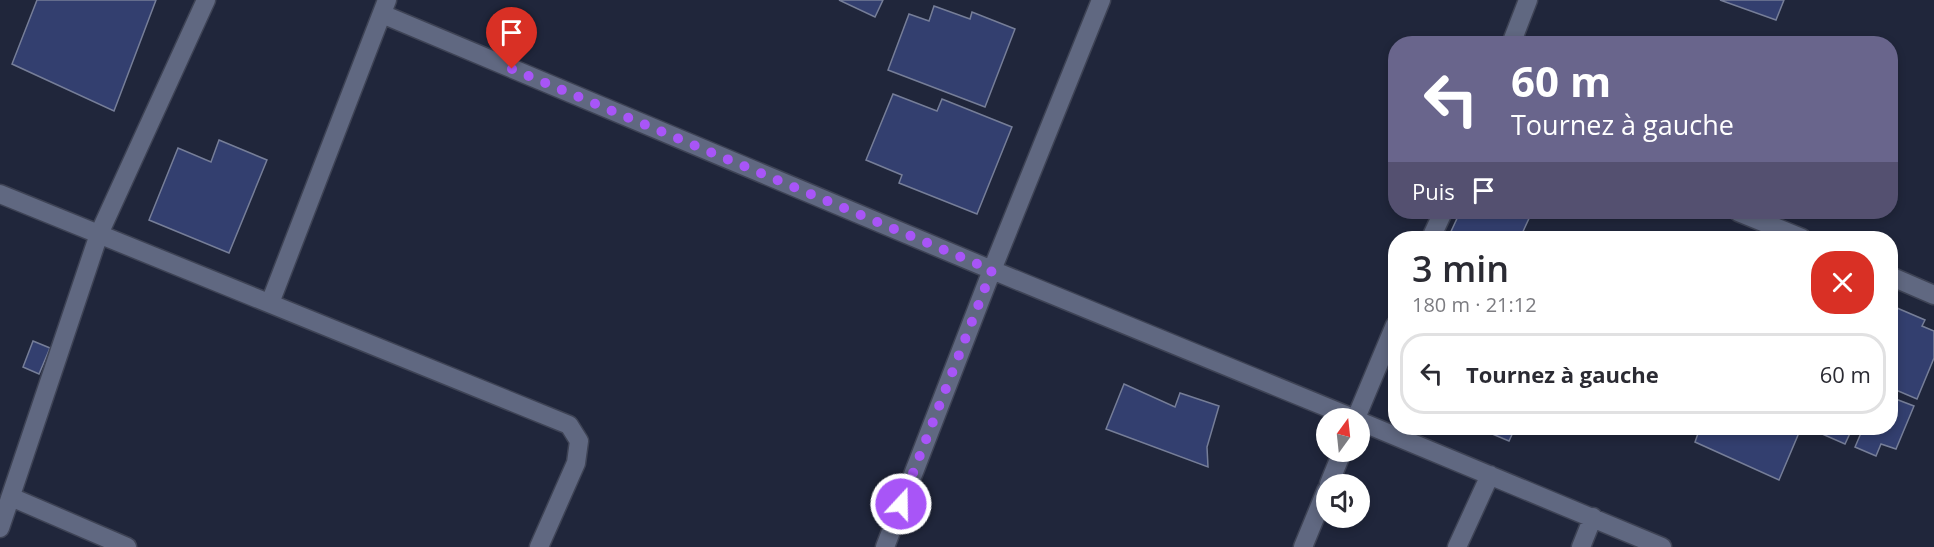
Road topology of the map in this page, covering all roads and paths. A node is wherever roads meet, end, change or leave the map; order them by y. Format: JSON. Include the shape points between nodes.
{"nodes":[{"id":1,"x":206,"y":0,"type":"edge"},
{"id":2,"x":1101,"y":0,"type":"edge"},
{"id":3,"x":1528,"y":0,"type":"edge"},
{"id":4,"x":384,"y":7,"type":"edge"},
{"id":5,"x":1514,"y":36,"type":"edge"},
{"id":6,"x":0,"y":194,"type":"edge"},
{"id":7,"x":1755,"y":219,"type":"edge"},
{"id":8,"x":1785,"y":231,"type":"edge"},
{"id":9,"x":99,"y":234,"type":"junction"},
{"id":10,"x":992,"y":270,"type":"junction"},
{"id":11,"x":1898,"y":279,"type":"edge"},
{"id":12,"x":1934,"y":295,"type":"edge"},
{"id":13,"x":270,"y":303,"type":"junction"},
{"id":14,"x":1388,"y":342,"type":"edge"},
{"id":15,"x":1329,"y":408,"type":"edge"},
{"id":16,"x":1361,"y":408,"type":"edge"},
{"id":17,"x":1370,"y":425,"type":"edge"},
{"id":18,"x":1388,"y":432,"type":"edge"},
{"id":19,"x":1394,"y":435,"type":"edge"},
{"id":20,"x":1490,"y":475,"type":"junction"},
{"id":21,"x":11,"y":497,"type":"junction"},
{"id":22,"x":1316,"y":515,"type":"edge"},
{"id":23,"x":1593,"y":517,"type":"junction"},
{"id":24,"x":0,"y":528,"type":"edge"},
{"id":25,"x":127,"y":547,"type":"edge"},
{"id":26,"x":539,"y":547,"type":"edge"},
{"id":27,"x":885,"y":547,"type":"edge"},
{"id":28,"x":1303,"y":547,"type":"edge"},
{"id":29,"x":1457,"y":547,"type":"edge"},
{"id":30,"x":1581,"y":547,"type":"edge"},
{"id":31,"x":1662,"y":547,"type":"edge"}],
"edges":[{"from":1,"to":9,"type":"street"},
{"from":2,"to":10,"type":"street"},
{"from":3,"to":5,"type":"street"},
{"from":4,"to":10,"type":"street"},
{"from":4,"to":13,"type":"street"},
{"from":6,"to":9,"type":"street"},
{"from":7,"to":8,"type":"street"},
{"from":9,"to":13,"type":"street"},
{"from":9,"to":21,"type":"street"},
{"from":10,"to":15,"type":"street"},
{"from":10,"to":27,"type":"street"},
{"from":11,"to":12,"type":"street"},
{"from":13,"to":26,"type":"street","via":[[569,425],[579,441],[576,463]]},
{"from":14,"to":16,"type":"street"},
{"from":17,"to":18,"type":"street"},
{"from":19,"to":20,"type":"street"},
{"from":20,"to":23,"type":"street"},
{"from":20,"to":29,"type":"street"},
{"from":21,"to":24,"type":"street"},
{"from":21,"to":25,"type":"street"},
{"from":22,"to":28,"type":"street"},
{"from":23,"to":30,"type":"street"},
{"from":23,"to":31,"type":"street"}]}
